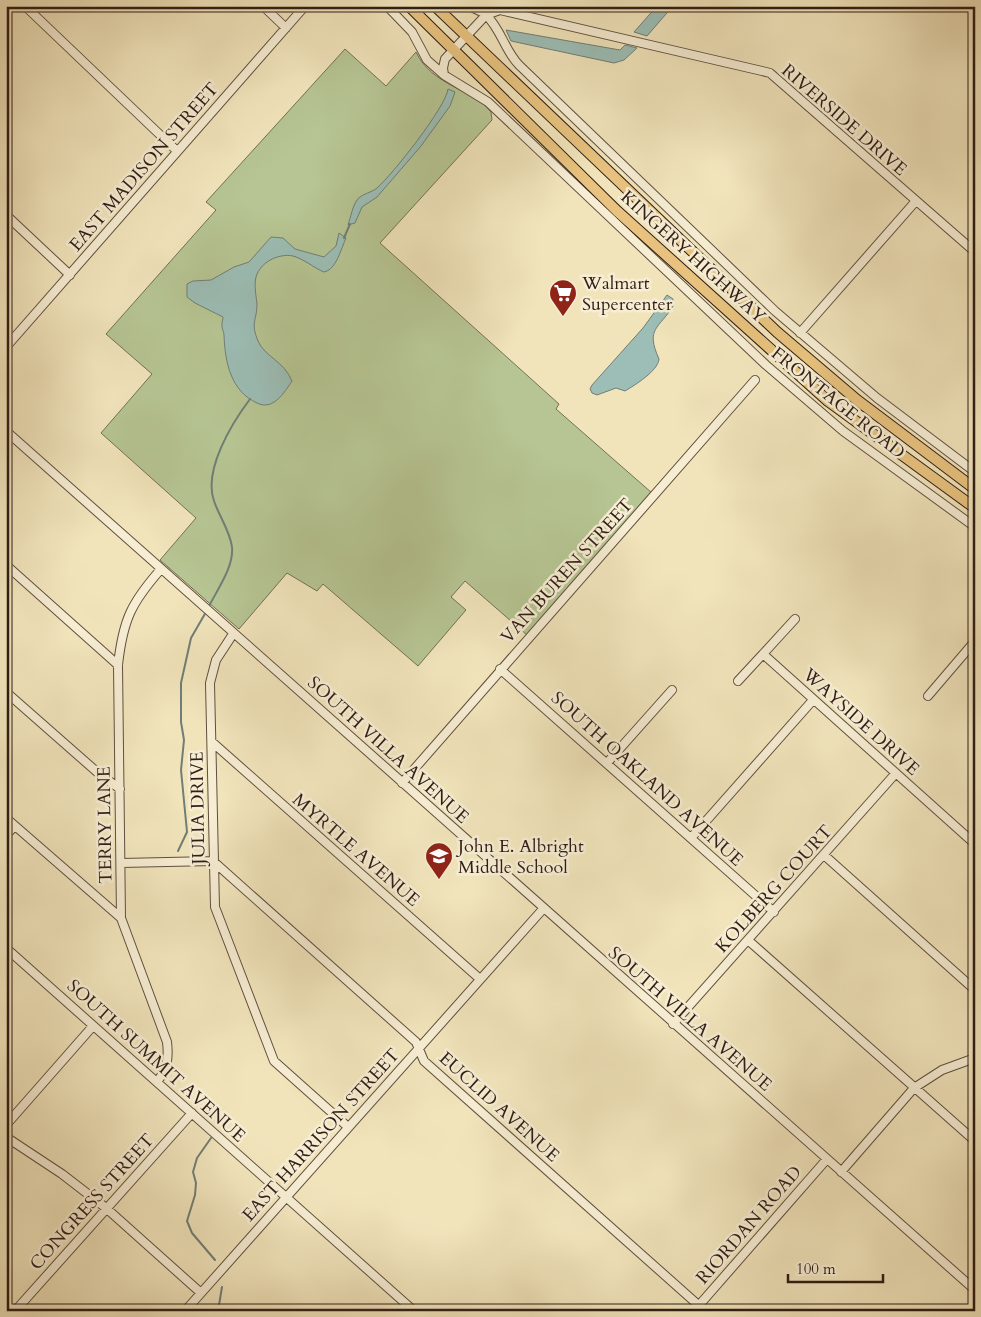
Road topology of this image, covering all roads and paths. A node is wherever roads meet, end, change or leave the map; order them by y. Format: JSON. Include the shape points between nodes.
{"nodes":[{"id":1,"x":25,"y":6,"type":"edge"},
{"id":2,"x":263,"y":6,"type":"edge"},
{"id":3,"x":305,"y":6,"type":"edge"},
{"id":4,"x":387,"y":6,"type":"edge"},
{"id":5,"x":410,"y":6,"type":"edge"},
{"id":6,"x":435,"y":6,"type":"edge"},
{"id":7,"x":469,"y":6,"type":"edge"},
{"id":8,"x":490,"y":6,"type":"edge"},
{"id":9,"x":486,"y":14,"type":"junction"},
{"id":10,"x":286,"y":28,"type":"junction"},
{"id":11,"x":466,"y":35,"type":"junction"},
{"id":12,"x":454,"y":48,"type":"junction"},
{"id":13,"x":444,"y":74,"type":"junction"},
{"id":14,"x":177,"y":151,"type":"junction"},
{"id":15,"x":915,"y":202,"type":"junction"},
{"id":16,"x":6,"y":214,"type":"edge"},
{"id":17,"x":975,"y":252,"type":"edge"},
{"id":18,"x":70,"y":275,"type":"junction"},
{"id":19,"x":800,"y":334,"type":"junction"},
{"id":20,"x":6,"y":347,"type":"edge"},
{"id":21,"x":755,"y":380,"type":"dead end"},
{"id":22,"x":6,"y":431,"type":"edge"},
{"id":23,"x":975,"y":472,"type":"edge"},
{"id":24,"x":975,"y":489,"type":"edge"},
{"id":25,"x":975,"y":508,"type":"edge"},
{"id":26,"x":975,"y":527,"type":"edge"},
{"id":27,"x":6,"y":566,"type":"edge"},
{"id":28,"x":161,"y":569,"type":"junction"},
{"id":29,"x":795,"y":619,"type":"dead end"},
{"id":30,"x":233,"y":634,"type":"junction"},
{"id":31,"x":973,"y":646,"type":"edge"},
{"id":32,"x":763,"y":654,"type":"junction"},
{"id":33,"x":118,"y":665,"type":"junction"},
{"id":34,"x":500,"y":669,"type":"junction"},
{"id":35,"x":738,"y":681,"type":"dead end"},
{"id":36,"x":672,"y":690,"type":"dead end"},
{"id":37,"x":6,"y":692,"type":"edge"},
{"id":38,"x":928,"y":696,"type":"dead end"},
{"id":39,"x":814,"y":700,"type":"junction"},
{"id":40,"x":212,"y":742,"type":"junction"},
{"id":41,"x":607,"y":763,"type":"junction"},
{"id":42,"x":896,"y":773,"type":"junction"},
{"id":43,"x":402,"y":783,"type":"junction"},
{"id":44,"x":120,"y":789,"type":"junction"},
{"id":45,"x":6,"y":818,"type":"edge"},
{"id":46,"x":15,"y":826,"type":"junction"},
{"id":47,"x":6,"y":835,"type":"edge"},
{"id":48,"x":691,"y":838,"type":"junction"},
{"id":49,"x":975,"y":844,"type":"edge"},
{"id":50,"x":824,"y":855,"type":"junction"},
{"id":51,"x":213,"y":862,"type":"junction"},
{"id":52,"x":121,"y":863,"type":"junction"},
{"id":53,"x":543,"y":909,"type":"junction"},
{"id":54,"x":774,"y":912,"type":"junction"},
{"id":55,"x":121,"y":918,"type":"junction"},
{"id":56,"x":749,"y":941,"type":"junction"},
{"id":57,"x":6,"y":948,"type":"edge"},
{"id":58,"x":480,"y":979,"type":"junction"},
{"id":59,"x":975,"y":990,"type":"edge"},
{"id":60,"x":673,"y":1024,"type":"junction"},
{"id":61,"x":93,"y":1026,"type":"junction"},
{"id":62,"x":418,"y":1050,"type":"junction"},
{"id":63,"x":975,"y":1058,"type":"edge"},
{"id":64,"x":157,"y":1082,"type":"junction"},
{"id":65,"x":914,"y":1088,"type":"junction"},
{"id":66,"x":192,"y":1113,"type":"junction"},
{"id":67,"x":6,"y":1126,"type":"edge"},
{"id":68,"x":348,"y":1127,"type":"junction"},
{"id":69,"x":6,"y":1137,"type":"edge"},
{"id":70,"x":975,"y":1141,"type":"edge"},
{"id":71,"x":827,"y":1160,"type":"junction"},
{"id":72,"x":841,"y":1172,"type":"junction"},
{"id":73,"x":285,"y":1197,"type":"junction"},
{"id":74,"x":106,"y":1208,"type":"junction"},
{"id":75,"x":975,"y":1290,"type":"edge"},
{"id":76,"x":201,"y":1293,"type":"junction"},
{"id":77,"x":699,"y":1309,"type":"edge"},
{"id":78,"x":15,"y":1311,"type":"edge"},
{"id":79,"x":185,"y":1311,"type":"edge"},
{"id":80,"x":414,"y":1311,"type":"edge"}],
"edges":[{"from":1,"to":14,"type":"street"},
{"from":2,"to":10,"type":"street"},
{"from":3,"to":10,"type":"street","name":"EAST MADISON STREET"},
{"from":4,"to":13,"type":"street","name":"FRONTAGE ROAD","via":[[412,32],[427,60]]},
{"from":5,"to":12,"type":"highway","name":"KINGERY HIGHWAY"},
{"from":6,"to":11,"type":"highway","name":"KINGERY HIGHWAY"},
{"from":7,"to":9,"type":"street"},
{"from":8,"to":9,"type":"street"},
{"from":9,"to":11,"type":"street"},
{"from":9,"to":15,"type":"street","name":"RIVERSIDE DRIVE","via":[[500,10],[511,12],[770,73]]},
{"from":9,"to":19,"type":"street","name":"FRONTAGE ROAD","via":[[498,30],[506,50],[519,65]]},
{"from":10,"to":14,"type":"street","name":"EAST MADISON STREET"},
{"from":11,"to":12,"type":"street"},
{"from":11,"to":24,"type":"highway","name":"KINGERY HIGHWAY","via":[[777,332],[857,400]]},
{"from":12,"to":13,"type":"street","via":[[445,59]]},
{"from":12,"to":25,"type":"highway","name":"KINGERY HIGHWAY","via":[[618,211],[828,401]]},
{"from":13,"to":26,"type":"street","name":"FRONTAGE ROAD","via":[[488,102],[752,352],[843,431]]},
{"from":14,"to":18,"type":"street","name":"EAST MADISON STREET"},
{"from":15,"to":17,"type":"street","name":"RIVERSIDE DRIVE"},
{"from":15,"to":19,"type":"street"},
{"from":16,"to":18,"type":"street"},
{"from":18,"to":20,"type":"street","name":"EAST MADISON STREET"},
{"from":19,"to":23,"type":"street","name":"FRONTAGE ROAD","via":[[877,398]]},
{"from":21,"to":34,"type":"street","name":"VAN BUREN STREET"},
{"from":22,"to":28,"type":"street","name":"SOUTH VILLA AVENUE"},
{"from":27,"to":33,"type":"street"},
{"from":28,"to":30,"type":"street","name":"SOUTH VILLA AVENUE"},
{"from":28,"to":33,"type":"street","name":"TERRY LANE","via":[[130,609]]},
{"from":29,"to":32,"type":"street"},
{"from":30,"to":40,"type":"street","name":"JULIA DRIVE","via":[[220,652],[210,683]]},
{"from":30,"to":43,"type":"street","name":"SOUTH VILLA AVENUE"},
{"from":31,"to":38,"type":"street"},
{"from":32,"to":35,"type":"street"},
{"from":32,"to":39,"type":"street","name":"WAYSIDE DRIVE"},
{"from":33,"to":44,"type":"street","name":"TERRY LANE"},
{"from":34,"to":41,"type":"street","name":"SOUTH OAKLAND AVENUE"},
{"from":34,"to":43,"type":"street","name":"VAN BUREN STREET"},
{"from":36,"to":41,"type":"street"},
{"from":37,"to":44,"type":"street"},
{"from":39,"to":42,"type":"street","name":"WAYSIDE DRIVE"},
{"from":39,"to":48,"type":"street"},
{"from":40,"to":51,"type":"street","name":"JULIA DRIVE"},
{"from":40,"to":58,"type":"street","name":"MYRTLE AVENUE"},
{"from":41,"to":48,"type":"street","name":"SOUTH OAKLAND AVENUE"},
{"from":42,"to":49,"type":"street","name":"WAYSIDE DRIVE"},
{"from":42,"to":50,"type":"street","name":"KOLBERG COURT"},
{"from":43,"to":53,"type":"street","name":"SOUTH VILLA AVENUE"},
{"from":44,"to":52,"type":"street","name":"TERRY LANE"},
{"from":45,"to":46,"type":"street"},
{"from":46,"to":47,"type":"street"},
{"from":46,"to":55,"type":"street"},
{"from":48,"to":54,"type":"street","name":"SOUTH OAKLAND AVENUE"},
{"from":50,"to":54,"type":"street","name":"KOLBERG COURT"},
{"from":50,"to":59,"type":"street"},
{"from":51,"to":52,"type":"street"},
{"from":51,"to":62,"type":"street","name":"EUCLID AVENUE","via":[[416,1042]]},
{"from":51,"to":68,"type":"street","name":"JULIA DRIVE","via":[[215,906],[274,1061]]},
{"from":52,"to":55,"type":"street","name":"TERRY LANE"},
{"from":53,"to":58,"type":"street","name":"EAST HARRISON STREET"},
{"from":53,"to":60,"type":"street","name":"SOUTH VILLA AVENUE"},
{"from":54,"to":56,"type":"street","name":"KOLBERG COURT"},
{"from":55,"to":64,"type":"street","name":"TERRY LANE","via":[[166,1042],[167,1069]]},
{"from":56,"to":60,"type":"street","name":"KOLBERG COURT"},
{"from":56,"to":65,"type":"street"},
{"from":57,"to":61,"type":"street","name":"SOUTH SUMMIT AVENUE"},
{"from":58,"to":62,"type":"street","name":"EAST HARRISON STREET"},
{"from":60,"to":71,"type":"street","name":"SOUTH VILLA AVENUE"},
{"from":61,"to":64,"type":"street","name":"SOUTH SUMMIT AVENUE"},
{"from":61,"to":67,"type":"street"},
{"from":62,"to":68,"type":"street","name":"EAST HARRISON STREET"},
{"from":62,"to":77,"type":"street","name":"EUCLID AVENUE","via":[[424,1061]]},
{"from":63,"to":65,"type":"street","via":[[942,1070]]},
{"from":64,"to":66,"type":"street","name":"SOUTH SUMMIT AVENUE"},
{"from":65,"to":70,"type":"street"},
{"from":65,"to":72,"type":"street"},
{"from":66,"to":73,"type":"street","name":"SOUTH SUMMIT AVENUE"},
{"from":66,"to":74,"type":"street","name":"CONGRESS STREET"},
{"from":68,"to":73,"type":"street","name":"EAST HARRISON STREET"},
{"from":69,"to":74,"type":"street"},
{"from":71,"to":72,"type":"street","name":"SOUTH VILLA AVENUE"},
{"from":71,"to":77,"type":"street","name":"RIORDAN ROAD"},
{"from":72,"to":75,"type":"street","name":"SOUTH VILLA AVENUE"},
{"from":73,"to":76,"type":"street","name":"EAST HARRISON STREET"},
{"from":73,"to":80,"type":"street","name":"SOUTH SUMMIT AVENUE"},
{"from":74,"to":76,"type":"street"},
{"from":74,"to":78,"type":"street","name":"CONGRESS STREET"},
{"from":76,"to":79,"type":"street","name":"EAST HARRISON STREET"}]}
